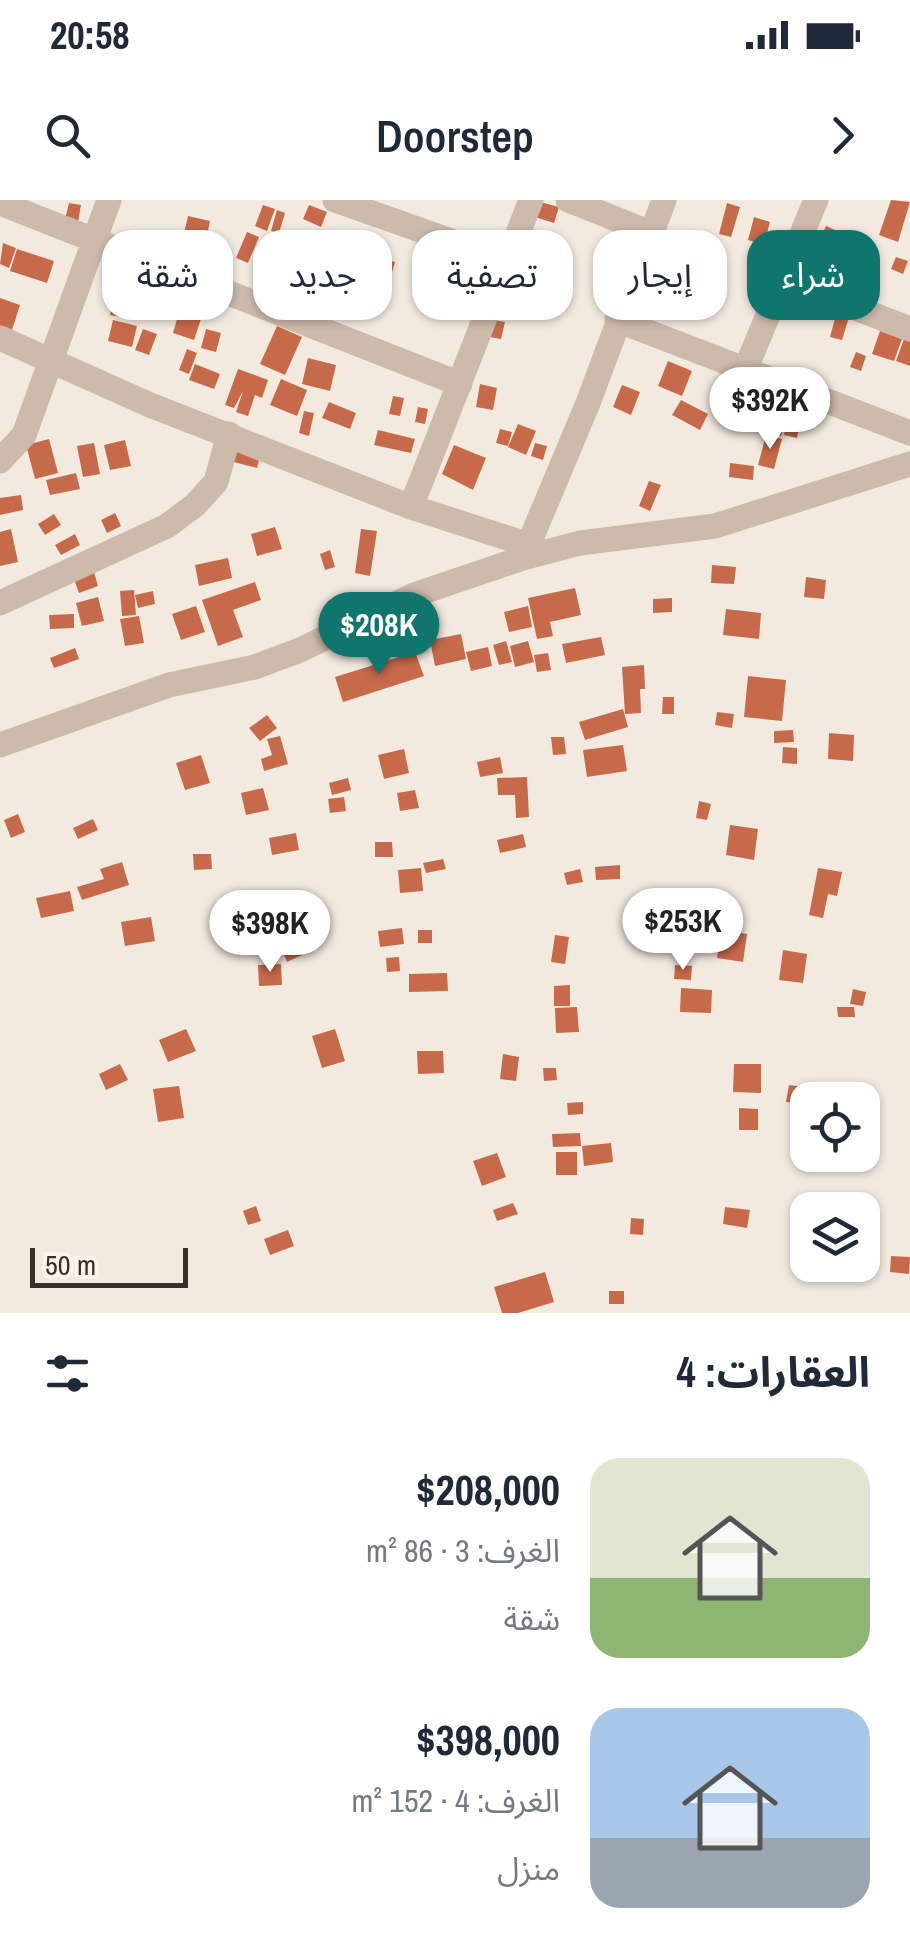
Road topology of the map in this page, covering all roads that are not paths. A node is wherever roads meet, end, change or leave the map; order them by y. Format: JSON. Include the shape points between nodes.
{"nodes":[{"id":1,"x":109,"y":200,"type":"edge"},
{"id":2,"x":335,"y":200,"type":"edge"},
{"id":3,"x":531,"y":200,"type":"edge"},
{"id":4,"x":568,"y":200,"type":"edge"},
{"id":5,"x":664,"y":200,"type":"edge"},
{"id":6,"x":816,"y":200,"type":"edge"},
{"id":7,"x":0,"y":202,"type":"edge"},
{"id":8,"x":419,"y":230,"type":"edge"},
{"id":9,"x":520,"y":230,"type":"edge"},
{"id":10,"x":641,"y":230,"type":"edge"},
{"id":11,"x":653,"y":230,"type":"edge"},
{"id":12,"x":804,"y":230,"type":"edge"},
{"id":13,"x":95,"y":239,"type":"junction"},
{"id":14,"x":880,"y":318,"type":"edge"},
{"id":15,"x":485,"y":320,"type":"edge"},
{"id":16,"x":617,"y":320,"type":"joint"},
{"id":17,"x":766,"y":320,"type":"edge"},
{"id":18,"x":910,"y":330,"type":"edge"},
{"id":19,"x":0,"y":338,"type":"edge"},
{"id":20,"x":48,"y":360,"type":"junction"},
{"id":21,"x":746,"y":368,"type":"junction"},
{"id":22,"x":460,"y":384,"type":"junction"},
{"id":23,"x":910,"y":433,"type":"edge"},
{"id":24,"x":229,"y":434,"type":"junction"},
{"id":25,"x":0,"y":461,"type":"edge"},
{"id":26,"x":910,"y":464,"type":"edge"},
{"id":27,"x":411,"y":507,"type":"junction"},
{"id":28,"x":526,"y":552,"type":"junction"},
{"id":29,"x":0,"y":603,"type":"edge"},
{"id":30,"x":0,"y":746,"type":"edge"}],
"edges":[{"from":1,"to":13,"type":"street"},
{"from":2,"to":8,"type":"street"},
{"from":3,"to":9,"type":"street"},
{"from":4,"to":10,"type":"street"},
{"from":5,"to":11,"type":"street"},
{"from":6,"to":12,"type":"street"},
{"from":7,"to":13,"type":"street"},
{"from":13,"to":20,"type":"street"},
{"from":13,"to":22,"type":"street"},
{"from":14,"to":18,"type":"street"},
{"from":15,"to":22,"type":"street"},
{"from":16,"to":21,"type":"street"},
{"from":16,"to":28,"type":"street"},
{"from":17,"to":21,"type":"street"},
{"from":19,"to":20,"type":"street"},
{"from":20,"to":24,"type":"street"},
{"from":20,"to":25,"type":"street","via":[[24,434]]},
{"from":21,"to":23,"type":"street"},
{"from":22,"to":27,"type":"street"},
{"from":24,"to":27,"type":"street"},
{"from":24,"to":29,"type":"street","via":[[216,482],[182,515]]},
{"from":26,"to":28,"type":"street","via":[[715,526]]},
{"from":27,"to":28,"type":"street"},
{"from":28,"to":30,"type":"street","via":[[255,667],[170,685]]}]}
